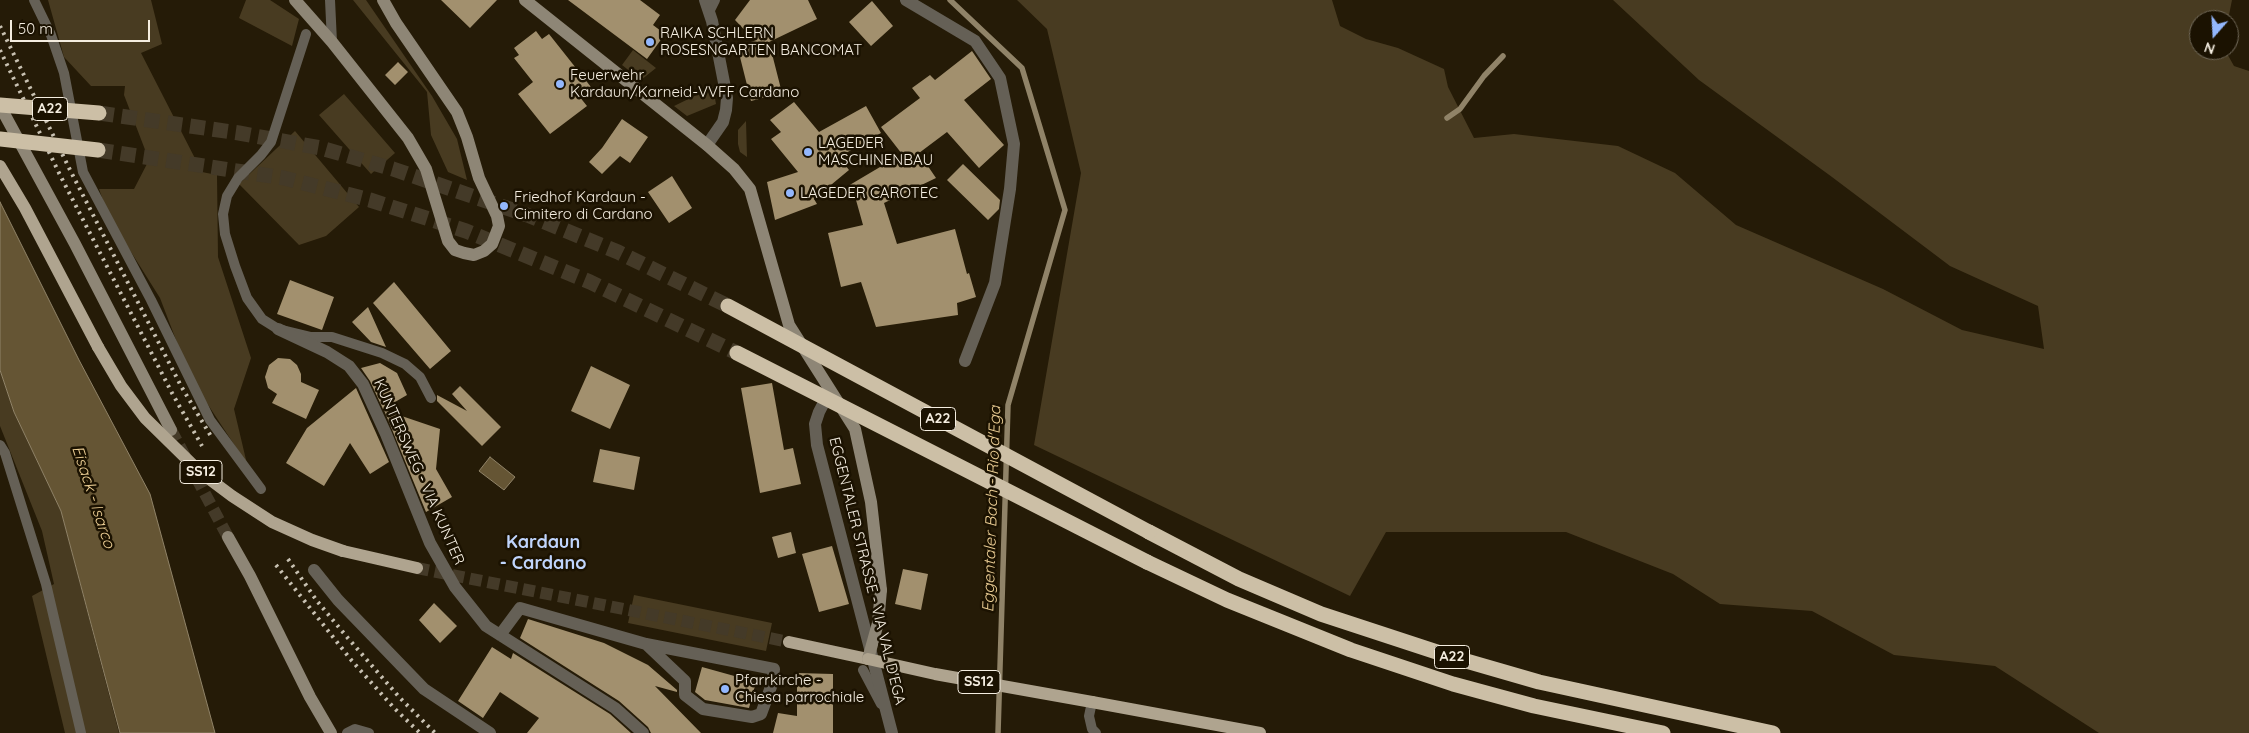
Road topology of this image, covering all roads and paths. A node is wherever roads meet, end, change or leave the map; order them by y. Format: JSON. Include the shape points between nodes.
{"nodes":[{"id":1,"x":34,"y":0,"type":"edge"},
{"id":2,"x":295,"y":0,"type":"edge"},
{"id":3,"x":330,"y":0,"type":"edge"},
{"id":4,"x":383,"y":0,"type":"edge"},
{"id":5,"x":524,"y":0,"type":"edge"},
{"id":6,"x":715,"y":0,"type":"edge"},
{"id":7,"x":906,"y":0,"type":"edge"},
{"id":8,"x":707,"y":6,"type":"edge"},
{"id":9,"x":306,"y":34,"type":"dead end"},
{"id":10,"x":332,"y":42,"type":"junction"},
{"id":11,"x":0,"y":105,"type":"edge"},
{"id":12,"x":99,"y":113,"type":"tunnel mouth"},
{"id":13,"x":0,"y":139,"type":"edge"},
{"id":14,"x":708,"y":145,"type":"junction"},
{"id":15,"x":98,"y":150,"type":"tunnel mouth"},
{"id":16,"x":0,"y":166,"type":"edge"},
{"id":17,"x":0,"y":175,"type":"edge"},
{"id":18,"x":25,"y":208,"type":"junction"},
{"id":19,"x":728,"y":306,"type":"tunnel mouth"},
{"id":20,"x":278,"y":329,"type":"junction"},
{"id":21,"x":737,"y":353,"type":"tunnel mouth"},
{"id":22,"x":965,"y":362,"type":"dead end"},
{"id":23,"x":831,"y":389,"type":"junction"},
{"id":24,"x":430,"y":398,"type":"dead end"},
{"id":25,"x":171,"y":430,"type":"tunnel mouth"},
{"id":26,"x":0,"y":445,"type":"edge"},
{"id":27,"x":261,"y":488,"type":"dead end"},
{"id":28,"x":228,"y":537,"type":"tunnel mouth"},
{"id":29,"x":417,"y":568,"type":"tunnel mouth"},
{"id":30,"x":314,"y":570,"type":"dead end"},
{"id":31,"x":500,"y":635,"type":"junction"},
{"id":32,"x":789,"y":642,"type":"tunnel mouth"},
{"id":33,"x":646,"y":644,"type":"junction"},
{"id":34,"x":865,"y":664,"type":"junction"},
{"id":35,"x":1092,"y":702,"type":"junction"},
{"id":36,"x":888,"y":716,"type":"junction"},
{"id":37,"x":81,"y":733,"type":"edge"},
{"id":38,"x":331,"y":733,"type":"edge"},
{"id":39,"x":347,"y":733,"type":"edge"},
{"id":40,"x":369,"y":733,"type":"edge"},
{"id":41,"x":490,"y":733,"type":"edge"},
{"id":42,"x":643,"y":733,"type":"edge"},
{"id":43,"x":892,"y":733,"type":"edge"},
{"id":44,"x":1096,"y":733,"type":"edge"},
{"id":45,"x":1260,"y":733,"type":"edge"},
{"id":46,"x":1663,"y":733,"type":"edge"},
{"id":47,"x":1773,"y":733,"type":"edge"}],
"edges":[{"from":1,"to":27,"type":"lane","via":[[51,35],[64,74],[83,172],[210,420]]},
{"from":2,"to":10,"type":"street"},
{"from":3,"to":10,"type":"lane"},
{"from":4,"to":10,"type":"street","via":[[452,104],[467,137],[479,178],[499,226],[492,244],[484,251],[474,255],[464,253],[455,250],[448,241],[426,169],[408,138]]},
{"from":5,"to":14,"type":"street"},
{"from":6,"to":8,"type":"lane"},
{"from":7,"to":22,"type":"street","via":[[975,41],[1000,78],[1014,144],[995,283]]},
{"from":8,"to":14,"type":"street","via":[[727,98],[723,122]]},
{"from":9,"to":20,"type":"lane","name":"KUNTERSWEG - VIA KUNTER","via":[[271,142],[238,178],[223,214],[225,234],[247,298],[262,319]]},
{"from":11,"to":12,"type":"highway","number":"A22","bridge":true},
{"from":11,"to":25,"type":"street"},
{"from":13,"to":15,"type":"highway","number":"A22","bridge":true},
{"from":14,"to":23,"type":"street","via":[[750,189],[789,324]]},
{"from":16,"to":18,"type":"main road","number":"SS12"},
{"from":17,"to":18,"type":"main road"},
{"from":18,"to":29,"type":"main road","number":"SS12","bridge":true,"via":[[121,386],[145,418],[200,472],[272,522],[312,540],[343,551]]},
{"from":19,"to":47,"type":"highway","number":"A22","bridge":true,"via":[[1148,532],[1239,579],[1321,614],[1539,682]]},
{"from":20,"to":24,"type":"lane","via":[[311,337],[332,337],[382,353],[405,364],[420,377]]},
{"from":20,"to":31,"type":"street","name":"KUNTERSWEG - VIA KUNTER","via":[[327,352],[348,366],[363,384],[430,543],[455,587],[486,626]]},
{"from":21,"to":46,"type":"highway","number":"A22","bridge":true,"via":[[1227,600],[1351,650],[1453,684],[1534,706]]},
{"from":23,"to":34,"type":"street","bridge":true,"via":[[855,429],[871,502],[881,590],[878,623]]},
{"from":23,"to":36,"type":"street","name":"EGGENTALER STRASSE - VIA VAL D'EGA","via":[[815,424],[817,445]]},
{"from":26,"to":37,"type":"lane","via":[[46,584]]},
{"from":28,"to":38,"type":"street"},
{"from":30,"to":41,"type":"street","via":[[338,600],[424,689]]},
{"from":31,"to":33,"type":"street","via":[[520,608]]},
{"from":31,"to":42,"type":"street","name":"KUNTERSWEG - VIA KUNTER","via":[[615,708]]},
{"from":32,"to":34,"type":"main road","number":"SS12"},
{"from":33,"to":33,"type":"street","via":[[685,681],[685,695],[703,709],[752,717],[761,714],[774,669]]},
{"from":34,"to":35,"type":"main road","number":"SS12","bridge":true},
{"from":34,"to":36,"type":"lane"},
{"from":35,"to":44,"type":"lane","via":[[1089,716]]},
{"from":35,"to":45,"type":"main road","number":"SS12"},
{"from":36,"to":43,"type":"street","name":"EGGENTALER STRASSE - VIA VAL D'EGA"},
{"from":39,"to":40,"type":"lane","via":[[355,729]]}]}
